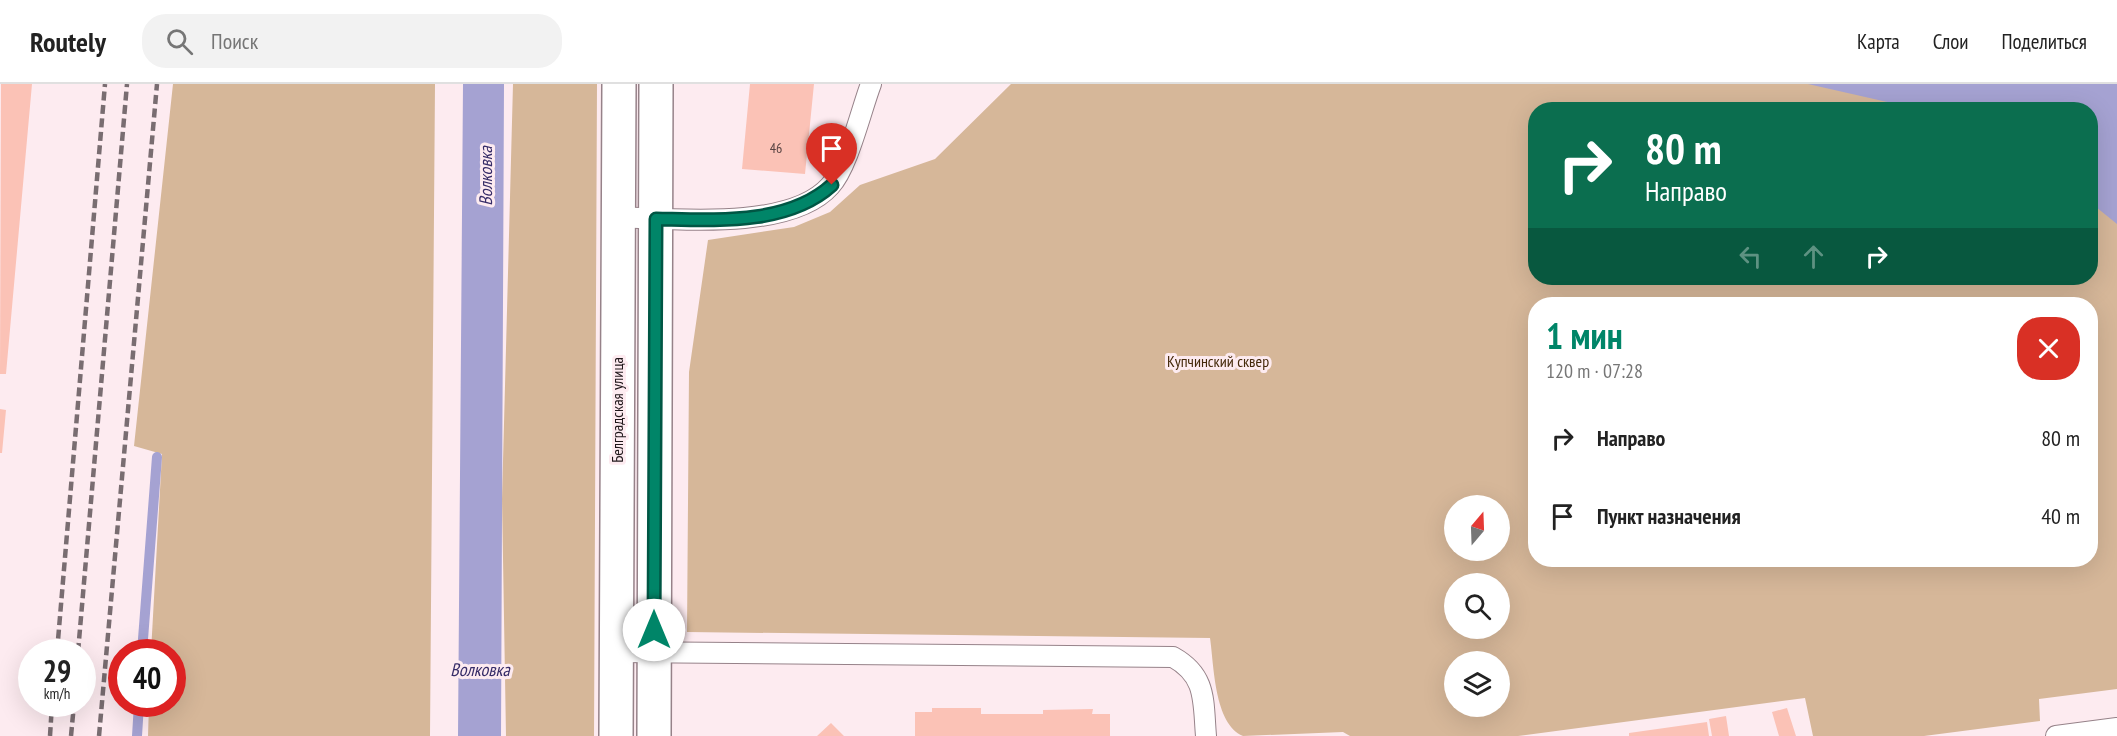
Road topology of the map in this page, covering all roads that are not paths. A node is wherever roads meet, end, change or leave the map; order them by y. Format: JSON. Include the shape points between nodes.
{"nodes":[{"id":1,"x":619,"y":84,"type":"edge"},
{"id":2,"x":656,"y":84,"type":"edge"},
{"id":3,"x":870,"y":84,"type":"edge"},
{"id":4,"x":618,"y":217,"type":"junction"},
{"id":5,"x":656,"y":219,"type":"junction"},
{"id":6,"x":617,"y":652,"type":"junction"},
{"id":7,"x":654,"y":652,"type":"junction"},
{"id":8,"x":2117,"y":728,"type":"edge"},
{"id":9,"x":616,"y":736,"type":"edge"},
{"id":10,"x":654,"y":736,"type":"edge"},
{"id":11,"x":1206,"y":736,"type":"edge"},
{"id":12,"x":2056,"y":736,"type":"edge"}],
"edges":[{"from":1,"to":4,"type":"street","name":"Белградская улица"},
{"from":2,"to":5,"type":"street"},
{"from":3,"to":5,"type":"lane","via":[[843,165],[832,185],[818,198],[799,207],[762,215]]},
{"from":4,"to":5,"type":"lane"},
{"from":4,"to":6,"type":"street","name":"Белградская улица"},
{"from":5,"to":7,"type":"street"},
{"from":6,"to":7,"type":"lane"},
{"from":6,"to":9,"type":"street","name":"Белградская улица"},
{"from":7,"to":10,"type":"street"},
{"from":7,"to":11,"type":"lane","via":[[1173,657],[1188,666],[1201,684]]},
{"from":8,"to":12,"type":"lane"}]}
